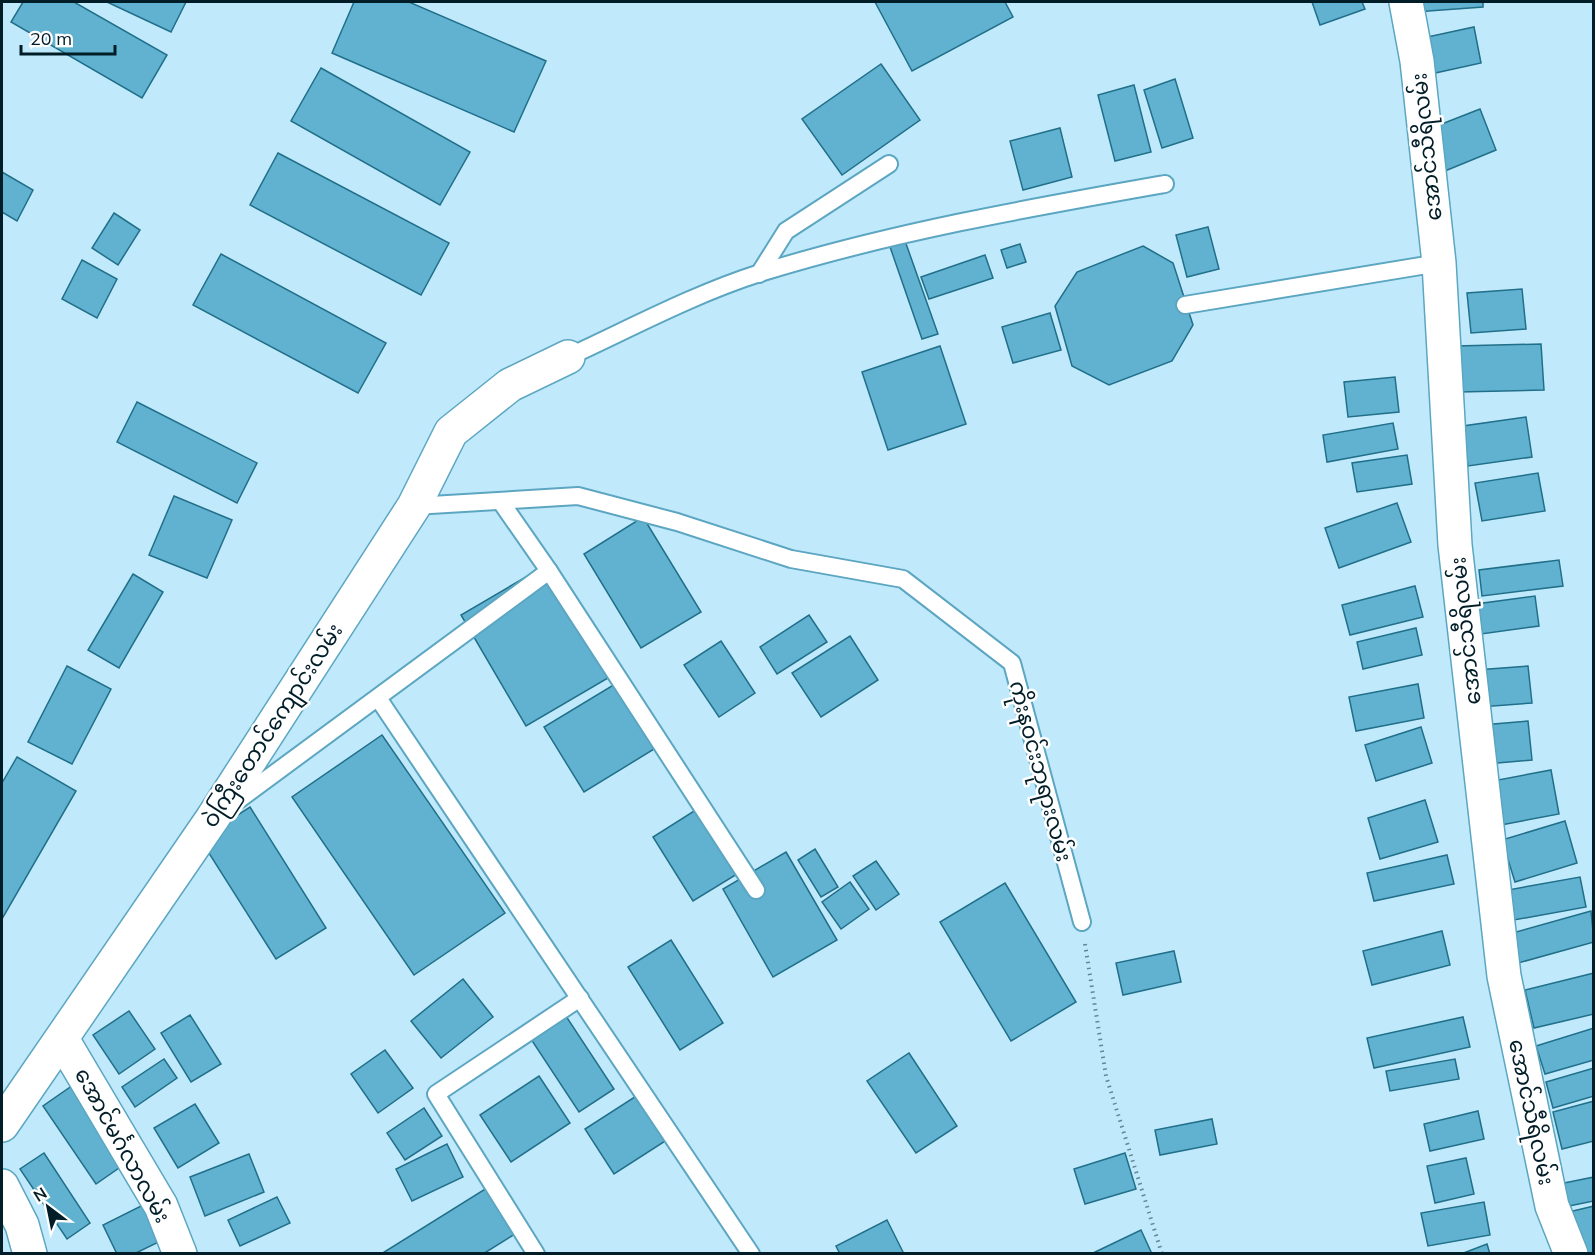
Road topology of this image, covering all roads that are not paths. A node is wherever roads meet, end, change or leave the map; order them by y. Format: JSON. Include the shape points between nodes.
{"nodes":[{"id":1,"x":1406,"y":2,"type":"edge"},
{"id":2,"x":889,"y":164,"type":"dead end"},
{"id":3,"x":1165,"y":184,"type":"dead end"},
{"id":4,"x":1439,"y":263,"type":"junction"},
{"id":5,"x":759,"y":274,"type":"junction"},
{"id":6,"x":1185,"y":305,"type":"dead end"},
{"id":7,"x":568,"y":357,"type":"joint"},
{"id":8,"x":501,"y":502,"type":"junction"},
{"id":9,"x":414,"y":506,"type":"junction"},
{"id":10,"x":549,"y":572,"type":"junction"},
{"id":11,"x":378,"y":698,"type":"junction"},
{"id":12,"x":212,"y":819,"type":"junction"},
{"id":13,"x":756,"y":890,"type":"dead end"},
{"id":14,"x":1082,"y":922,"type":"road end"},
{"id":15,"x":580,"y":998,"type":"junction"},
{"id":16,"x":62,"y":1039,"type":"junction"},
{"id":17,"x":2,"y":1125,"type":"edge"},
{"id":18,"x":2,"y":1186,"type":"edge"},
{"id":19,"x":30,"y":1254,"type":"edge"},
{"id":20,"x":180,"y":1254,"type":"edge"},
{"id":21,"x":536,"y":1254,"type":"edge"},
{"id":22,"x":751,"y":1254,"type":"edge"},
{"id":23,"x":1571,"y":1254,"type":"edge"}],
"edges":[{"from":1,"to":4,"type":"street","name":"အောင်သီရိလမ်း","via":[[1417,61]]},
{"from":2,"to":5,"type":"lane","via":[[786,231]]},
{"from":3,"to":5,"type":"lane","via":[[977,217]]},
{"from":4,"to":6,"type":"lane"},
{"from":4,"to":23,"type":"street","name":"အောင်သီရိလမ်း","via":[[1455,545],[1504,976],[1552,1206]]},
{"from":5,"to":7,"type":"lane"},
{"from":7,"to":9,"type":"street","name":"ဝဲကြီးတောင်ကျောင်းလမ်း","via":[[510,385],[451,432]]},
{"from":8,"to":9,"type":"lane","name":"ကိုးနဝင်းဘုရားလမ်း"},
{"from":8,"to":10,"type":"lane"},
{"from":8,"to":14,"type":"lane","name":"ကိုးနဝင်းဘုရားလမ်း","via":[[578,496],[677,522],[791,559],[903,579],[1012,663]]},
{"from":9,"to":12,"type":"street","name":"ဝဲကြီးတောင်ကျောင်းလမ်း"},
{"from":10,"to":11,"type":"lane"},
{"from":10,"to":13,"type":"lane"},
{"from":11,"to":12,"type":"lane"},
{"from":11,"to":15,"type":"lane"},
{"from":12,"to":16,"type":"street","name":"ဝဲကြီးတောင်ကျောင်းလမ်း"},
{"from":15,"to":21,"type":"lane","via":[[436,1095]]},
{"from":15,"to":22,"type":"lane"},
{"from":16,"to":17,"type":"street","name":"ဝဲကြီးတောင်ကျောင်းလမ်း"},
{"from":16,"to":20,"type":"street","name":"အောင်မင်္ဂလာလမ်း","via":[[161,1206]]},
{"from":18,"to":19,"type":"street","via":[[22,1225]]}]}
